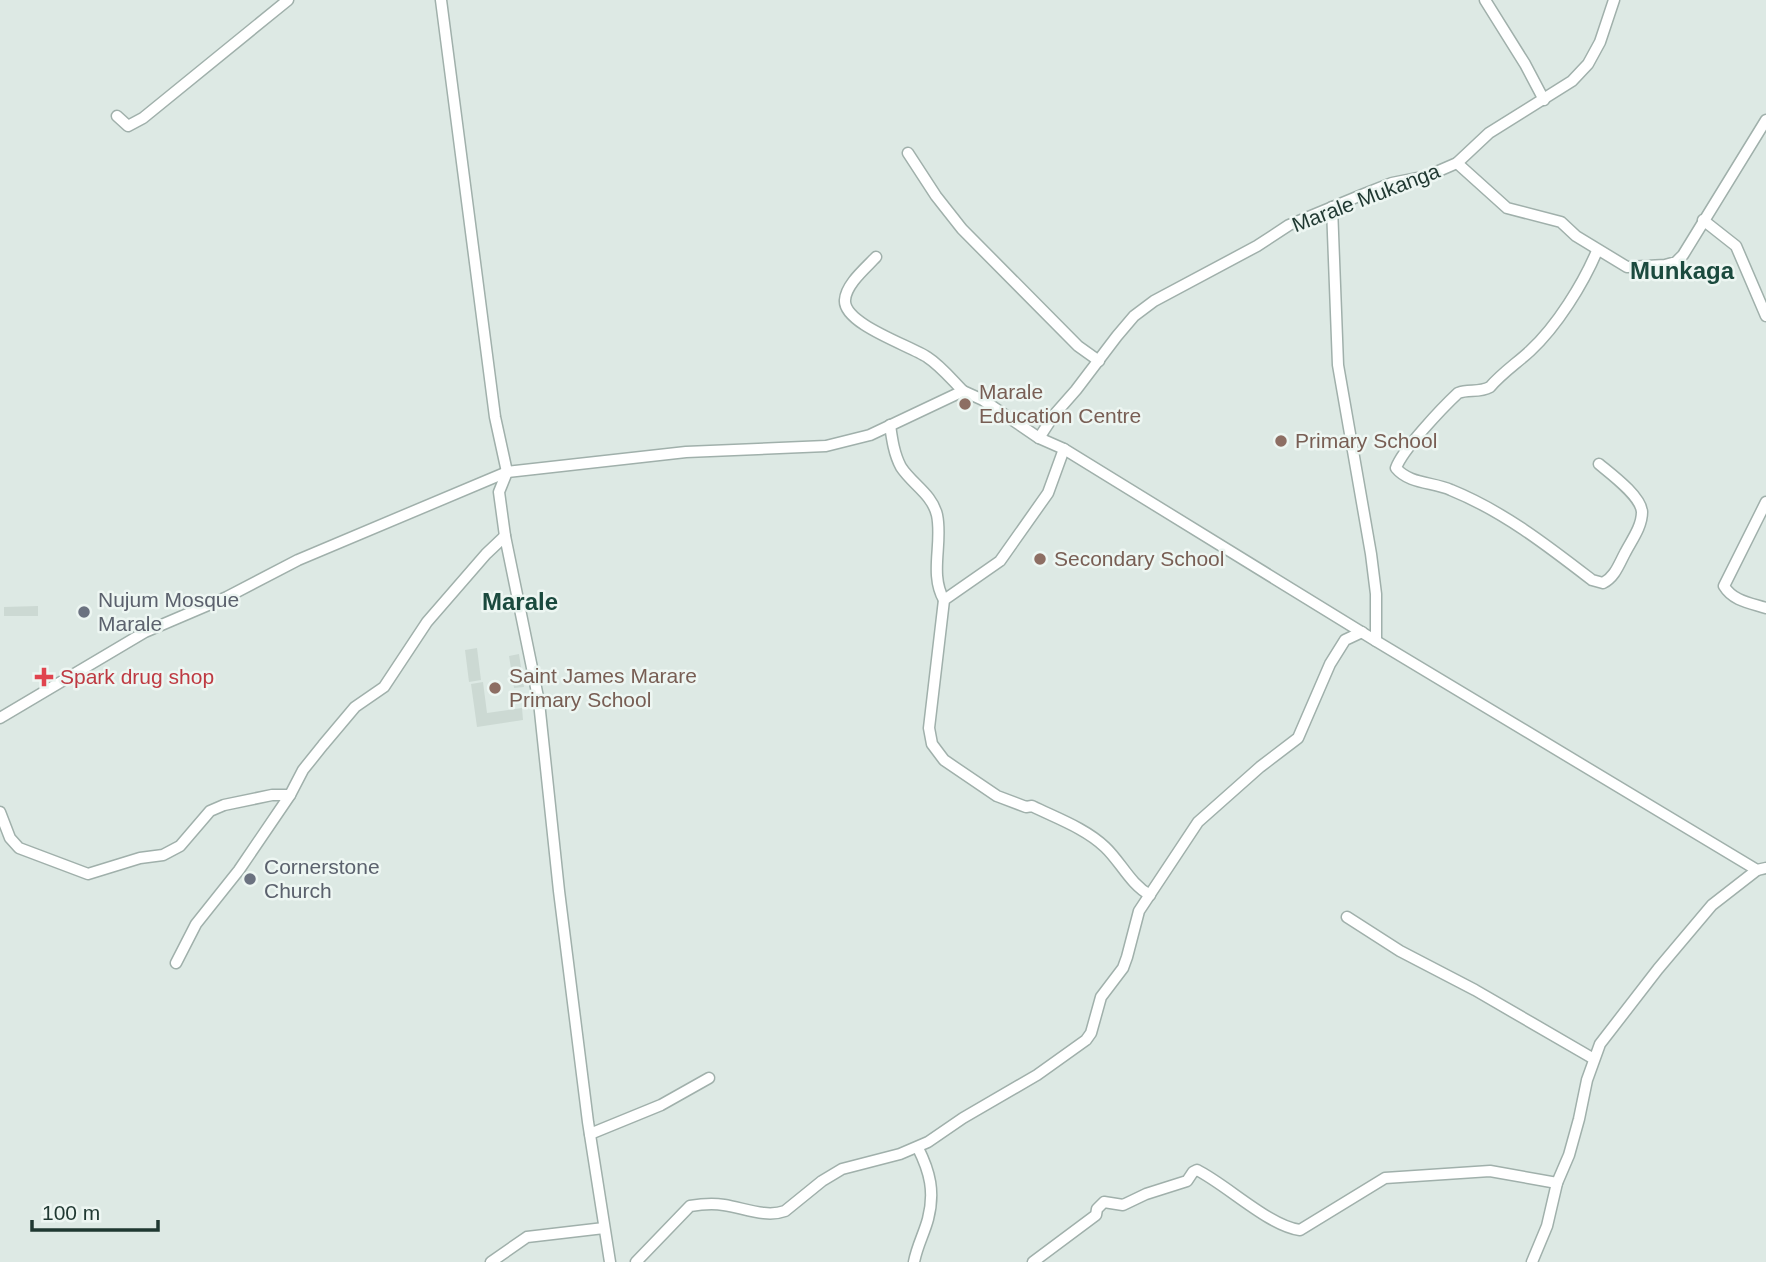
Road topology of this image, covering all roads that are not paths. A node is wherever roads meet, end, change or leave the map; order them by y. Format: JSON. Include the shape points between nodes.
{"nodes":[{"id":1,"x":288,"y":0,"type":"edge"},
{"id":2,"x":441,"y":0,"type":"edge"},
{"id":3,"x":1485,"y":0,"type":"edge"},
{"id":4,"x":1615,"y":0,"type":"edge"},
{"id":5,"x":1544,"y":100,"type":"junction"},
{"id":6,"x":117,"y":116,"type":"dead end"},
{"id":7,"x":1766,"y":120,"type":"edge"},
{"id":8,"x":908,"y":153,"type":"dead end"},
{"id":9,"x":1457,"y":163,"type":"junction"},
{"id":10,"x":1332,"y":207,"type":"junction"},
{"id":11,"x":1703,"y":220,"type":"junction"},
{"id":12,"x":1597,"y":251,"type":"junction"},
{"id":13,"x":876,"y":257,"type":"dead end"},
{"id":14,"x":1766,"y":316,"type":"edge"},
{"id":15,"x":1099,"y":361,"type":"junction"},
{"id":16,"x":963,"y":391,"type":"junction"},
{"id":17,"x":890,"y":425,"type":"junction"},
{"id":18,"x":1039,"y":438,"type":"junction"},
{"id":19,"x":1064,"y":449,"type":"junction"},
{"id":20,"x":1599,"y":464,"type":"dead end"},
{"id":21,"x":507,"y":472,"type":"junction"},
{"id":22,"x":1766,"y":502,"type":"edge"},
{"id":23,"x":505,"y":536,"type":"junction"},
{"id":24,"x":944,"y":600,"type":"junction"},
{"id":25,"x":1766,"y":608,"type":"edge"},
{"id":26,"x":1362,"y":632,"type":"junction"},
{"id":27,"x":1376,"y":641,"type":"junction"},
{"id":28,"x":0,"y":718,"type":"edge"},
{"id":29,"x":290,"y":795,"type":"junction"},
{"id":30,"x":0,"y":812,"type":"edge"},
{"id":31,"x":1761,"y":869,"type":"edge"},
{"id":32,"x":1150,"y":895,"type":"junction"},
{"id":33,"x":1347,"y":917,"type":"dead end"},
{"id":34,"x":176,"y":963,"type":"dead end"},
{"id":35,"x":1594,"y":1059,"type":"junction"},
{"id":36,"x":709,"y":1078,"type":"dead end"},
{"id":37,"x":590,"y":1134,"type":"junction"},
{"id":38,"x":918,"y":1148,"type":"junction"},
{"id":39,"x":1557,"y":1184,"type":"junction"},
{"id":40,"x":604,"y":1228,"type":"junction"},
{"id":41,"x":491,"y":1262,"type":"edge"},
{"id":42,"x":610,"y":1262,"type":"edge"},
{"id":43,"x":636,"y":1262,"type":"edge"},
{"id":44,"x":914,"y":1262,"type":"edge"},
{"id":45,"x":1033,"y":1262,"type":"edge"},
{"id":46,"x":1532,"y":1262,"type":"edge"}],
"edges":[{"from":1,"to":6,"type":"street","via":[[143,118],[128,126]]},
{"from":2,"to":21,"type":"street","via":[[495,416]]},
{"from":3,"to":5,"type":"street"},
{"from":4,"to":5,"type":"street","name":"Marale Mukanga","via":[[1588,64]]},
{"from":5,"to":9,"type":"street","name":"Marale Mukanga","via":[[1489,133]]},
{"from":7,"to":11,"type":"street"},
{"from":8,"to":15,"type":"street","via":[[962,229],[1078,346]]},
{"from":9,"to":10,"type":"street","name":"Marale Mukanga"},
{"from":9,"to":12,"type":"street","via":[[1507,208],[1562,222]]},
{"from":10,"to":15,"type":"street","name":"Marale Mukanga","via":[[1154,301],[1134,316]]},
{"from":10,"to":27,"type":"street","via":[[1338,365],[1371,554]]},
{"from":11,"to":12,"type":"street","via":[[1676,262],[1627,267]]},
{"from":11,"to":14,"type":"street","via":[[1736,246]]},
{"from":12,"to":20,"type":"street","via":[[1580,284],[1531,351],[1490,387],[1458,393],[1396,468],[1406,478],[1449,489],[1487,507],[1535,536],[1592,580],[1603,583],[1613,576],[1642,511],[1637,500]]},
{"from":13,"to":16,"type":"street","via":[[849,288],[845,306],[877,332],[931,359]]},
{"from":15,"to":18,"type":"street","name":"Marale Mukanga"},
{"from":16,"to":17,"type":"street"},
{"from":16,"to":18,"type":"street"},
{"from":17,"to":21,"type":"street","via":[[826,446],[686,452]]},
{"from":17,"to":24,"type":"street","via":[[902,468],[936,513],[936,576]]},
{"from":18,"to":19,"type":"street"},
{"from":19,"to":24,"type":"street","via":[[1048,493],[1000,561]]},
{"from":19,"to":26,"type":"street"},
{"from":21,"to":23,"type":"street","via":[[499,492]]},
{"from":21,"to":28,"type":"street","via":[[298,560],[145,632]]},
{"from":22,"to":25,"type":"street","via":[[1724,586],[1739,600]]},
{"from":23,"to":29,"type":"street","via":[[428,622],[384,687],[355,707],[323,745]]},
{"from":23,"to":37,"type":"street","via":[[539,702]]},
{"from":24,"to":32,"type":"street","via":[[929,728],[935,750],[997,796],[1032,806],[1092,838]]},
{"from":26,"to":27,"type":"street"},
{"from":26,"to":32,"type":"street","via":[[1345,640],[1330,664],[1298,738],[1198,822]]},
{"from":27,"to":31,"type":"street"},
{"from":29,"to":30,"type":"street","via":[[224,805],[210,811],[180,846],[163,855],[88,874],[19,848]]},
{"from":29,"to":34,"type":"street","via":[[196,924]]},
{"from":31,"to":35,"type":"street","via":[[1712,905],[1617,1021]]},
{"from":32,"to":38,"type":"street","via":[[1137,916],[1123,968],[1101,997],[1086,1040]]},
{"from":33,"to":35,"type":"street"},
{"from":35,"to":39,"type":"street"},
{"from":36,"to":37,"type":"street","via":[[661,1105]]},
{"from":37,"to":40,"type":"street"},
{"from":38,"to":43,"type":"street","via":[[842,1169],[778,1213],[718,1204],[690,1206]]},
{"from":38,"to":44,"type":"street","via":[[932,1189],[928,1221]]},
{"from":39,"to":45,"type":"street","via":[[1490,1171],[1385,1178],[1300,1230],[1197,1170],[1187,1181],[1123,1205],[1104,1202],[1096,1215]]},
{"from":39,"to":46,"type":"street","via":[[1548,1226]]},
{"from":40,"to":41,"type":"street","via":[[527,1237]]},
{"from":40,"to":42,"type":"street"}]}
